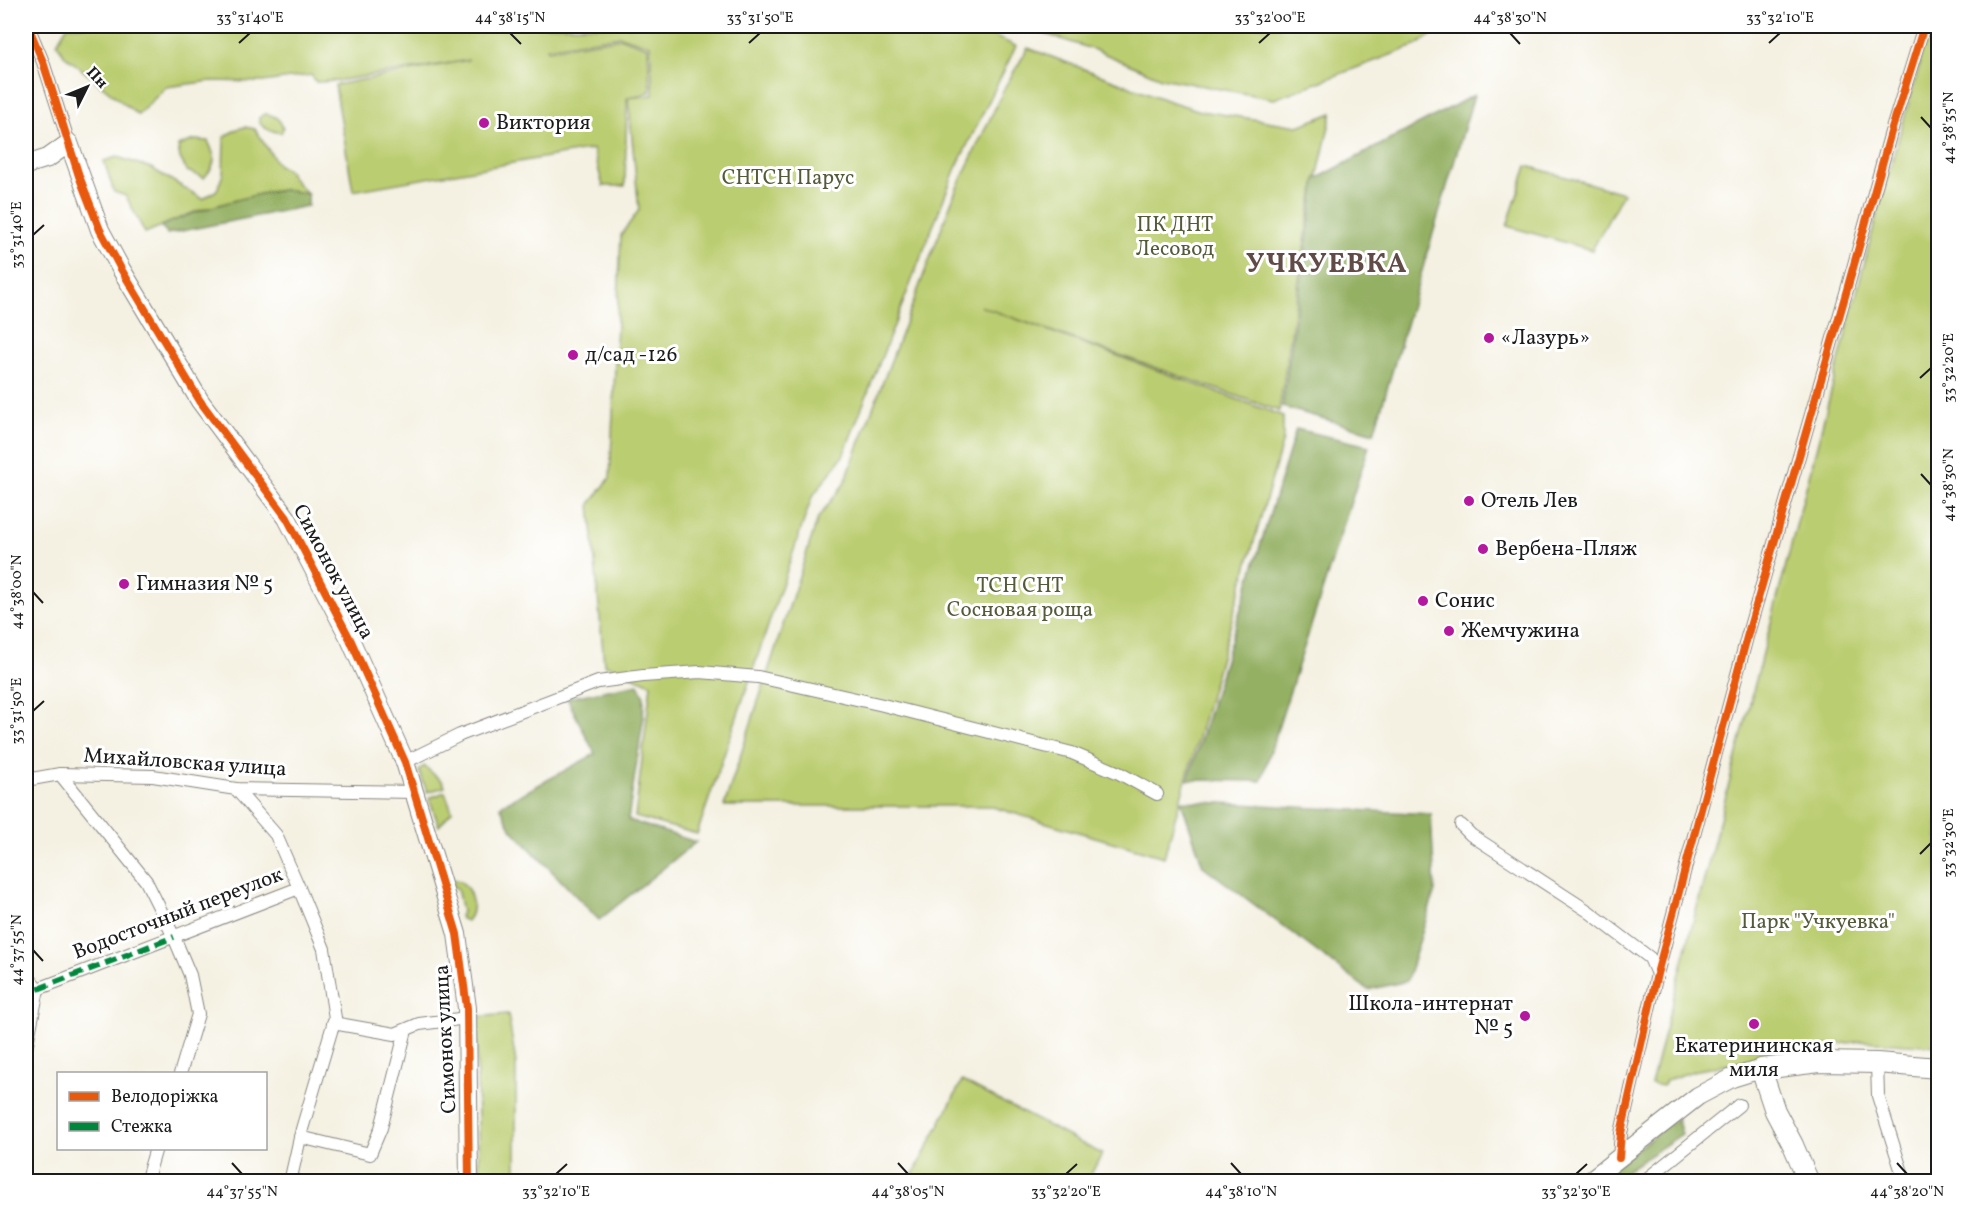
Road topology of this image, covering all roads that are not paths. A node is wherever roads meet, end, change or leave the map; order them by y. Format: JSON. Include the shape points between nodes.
{"nodes":[{"id":1,"x":28,"y":26,"type":"edge"},
{"id":2,"x":1924,"y":26,"type":"edge"},
{"id":3,"x":69,"y":143,"type":"junction"},
{"id":4,"x":26,"y":165,"type":"edge"},
{"id":5,"x":405,"y":762,"type":"junction"},
{"id":6,"x":60,"y":774,"type":"junction"},
{"id":7,"x":26,"y":780,"type":"edge"},
{"id":8,"x":236,"y":789,"type":"junction"},
{"id":9,"x":415,"y":792,"type":"junction"},
{"id":10,"x":1157,"y":794,"type":"dead end"},
{"id":11,"x":1461,"y":825,"type":"dead end"},
{"id":12,"x":299,"y":888,"type":"junction"},
{"id":13,"x":174,"y":937,"type":"junction"},
{"id":14,"x":26,"y":974,"type":"edge"},
{"id":15,"x":1657,"y":974,"type":"junction"},
{"id":16,"x":38,"y":989,"type":"junction"},
{"id":17,"x":467,"y":1018,"type":"junction"},
{"id":18,"x":333,"y":1023,"type":"junction"},
{"id":19,"x":406,"y":1030,"type":"junction"},
{"id":20,"x":26,"y":1049,"type":"edge"},
{"id":21,"x":1877,"y":1063,"type":"junction"},
{"id":22,"x":1938,"y":1068,"type":"edge"},
{"id":23,"x":1761,"y":1069,"type":"junction"},
{"id":24,"x":181,"y":1072,"type":"edge"},
{"id":25,"x":1739,"y":1105,"type":"dead end"},
{"id":26,"x":300,"y":1137,"type":"junction"},
{"id":27,"x":156,"y":1150,"type":"edge"},
{"id":28,"x":1619,"y":1158,"type":"junction"},
{"id":29,"x":146,"y":1182,"type":"edge"},
{"id":30,"x":290,"y":1182,"type":"edge"},
{"id":31,"x":469,"y":1182,"type":"edge"},
{"id":32,"x":1588,"y":1182,"type":"edge"},
{"id":33,"x":1643,"y":1182,"type":"edge"},
{"id":34,"x":1809,"y":1182,"type":"edge"},
{"id":35,"x":1905,"y":1182,"type":"edge"}],
"edges":[{"from":1,"to":3,"type":"street","name":"Симонок улица"},
{"from":2,"to":15,"type":"street","via":[[1890,132],[1748,633]]},
{"from":3,"to":4,"type":"street","via":[[48,158]]},
{"from":3,"to":5,"type":"street","name":"Симонок улица","via":[[100,230],[121,269],[200,401],[287,518],[350,639]]},
{"from":5,"to":9,"type":"street","name":"Симонок улица"},
{"from":5,"to":10,"type":"street","via":[[460,735],[598,682],[700,672],[758,677],[1072,753]]},
{"from":6,"to":7,"type":"street","name":"Михайловская улица"},
{"from":6,"to":8,"type":"street","name":"Михайловская улица","via":[[153,776]]},
{"from":6,"to":13,"type":"street","via":[[147,881]]},
{"from":8,"to":9,"type":"street","name":"Михайловская улица"},
{"from":8,"to":12,"type":"street","via":[[276,835]]},
{"from":9,"to":17,"type":"street","name":"Симонок улица","via":[[457,934]]},
{"from":11,"to":15,"type":"street","via":[[1643,952]]},
{"from":12,"to":13,"type":"street","name":"Водосточный переулок"},
{"from":12,"to":18,"type":"street","via":[[324,949]]},
{"from":13,"to":16,"type":"street","name":"Водосточный переулок"},
{"from":13,"to":24,"type":"street","via":[[190,975],[198,1014]]},
{"from":14,"to":16,"type":"street"},
{"from":15,"to":28,"type":"street","via":[[1621,1133]]},
{"from":16,"to":20,"type":"street"},
{"from":17,"to":19,"type":"street","via":[[419,1024]]},
{"from":17,"to":31,"type":"street","name":"Симонок улица"},
{"from":18,"to":19,"type":"street","via":[[395,1034]]},
{"from":18,"to":26,"type":"street"},
{"from":19,"to":26,"type":"street","via":[[381,1128],[370,1154]]},
{"from":21,"to":22,"type":"main road"},
{"from":21,"to":23,"type":"main road","via":[[1820,1062]]},
{"from":21,"to":35,"type":"street","via":[[1878,1096]]},
{"from":23,"to":28,"type":"street","via":[[1732,1078],[1698,1096]]},
{"from":23,"to":34,"type":"main road","via":[[1775,1111]]},
{"from":25,"to":33,"type":"street"},
{"from":26,"to":30,"type":"street"},
{"from":27,"to":29,"type":"street"},
{"from":28,"to":32,"type":"street"}]}
